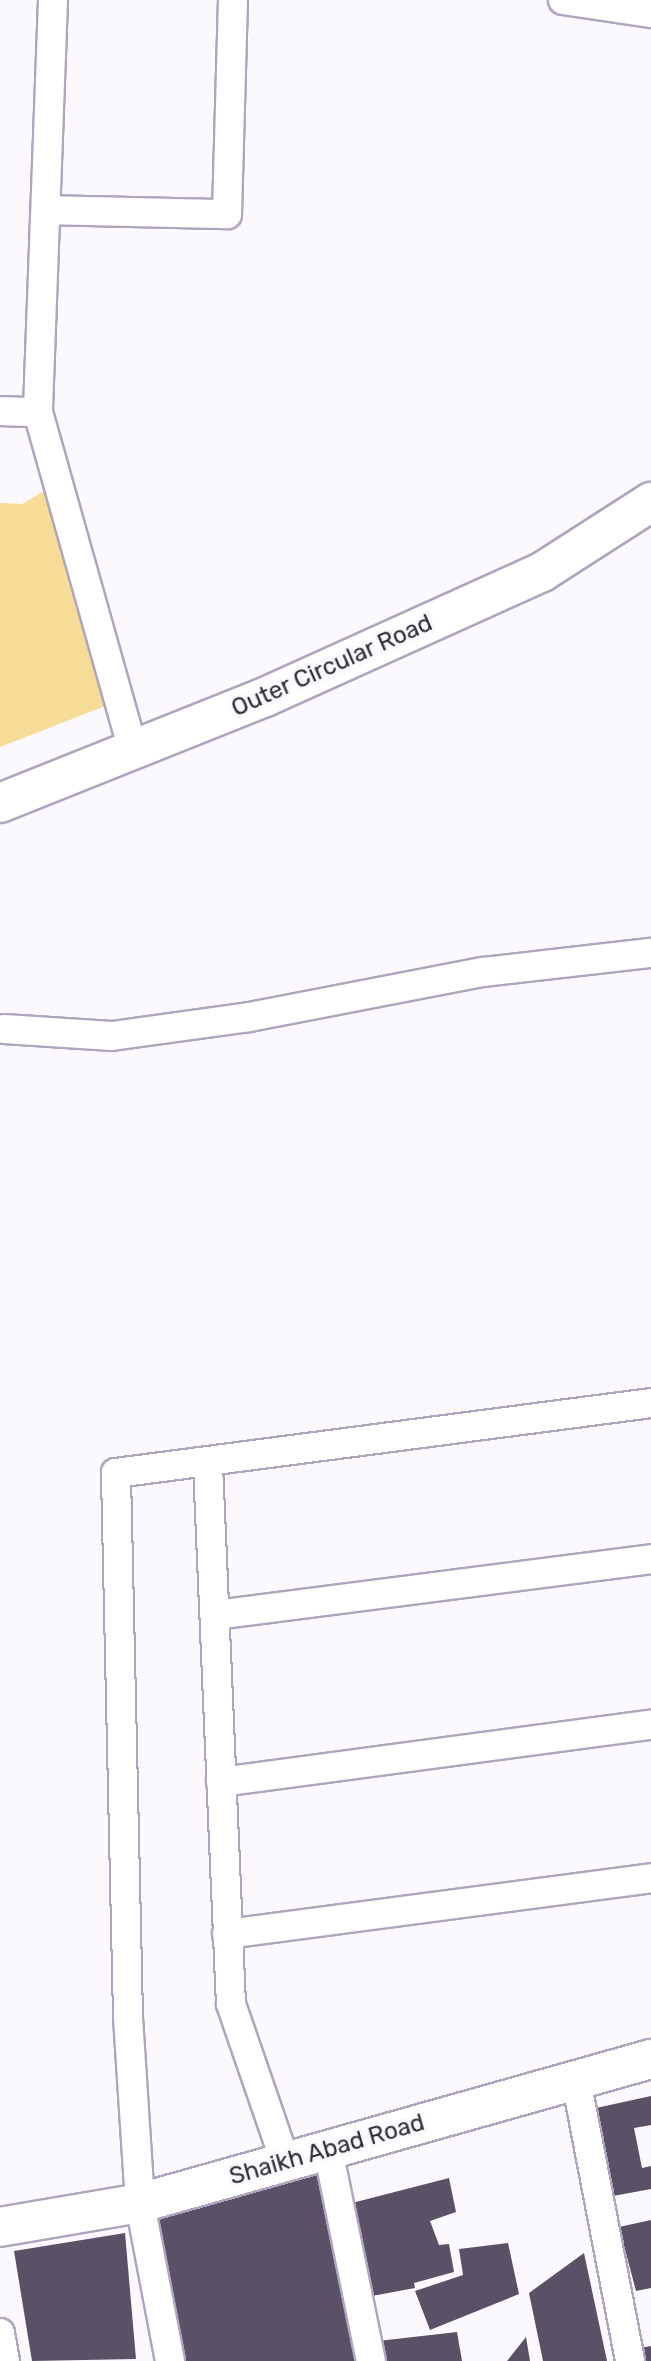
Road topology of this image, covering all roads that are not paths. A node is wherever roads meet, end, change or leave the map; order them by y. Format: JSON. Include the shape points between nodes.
{"nodes":[{"id":1,"x":53,"y":0,"type":"edge"},
{"id":2,"x":233,"y":0,"type":"edge"},
{"id":3,"x":563,"y":0,"type":"edge"},
{"id":4,"x":651,"y":13,"type":"edge"},
{"id":5,"x":46,"y":210,"type":"junction"},
{"id":6,"x":0,"y":411,"type":"edge"},
{"id":7,"x":38,"y":412,"type":"junction"},
{"id":8,"x":651,"y":502,"type":"edge"},
{"id":9,"x":133,"y":751,"type":"junction"},
{"id":10,"x":0,"y":803,"type":"edge"},
{"id":11,"x":651,"y":953,"type":"edge"},
{"id":12,"x":4,"y":1029,"type":"dead end"},
{"id":13,"x":651,"y":1403,"type":"edge"},
{"id":14,"x":208,"y":1465,"type":"junction"},
{"id":15,"x":651,"y":1559,"type":"edge"},
{"id":16,"x":215,"y":1615,"type":"junction"},
{"id":17,"x":651,"y":1725,"type":"edge"},
{"id":18,"x":221,"y":1782,"type":"junction"},
{"id":19,"x":651,"y":1878,"type":"edge"},
{"id":20,"x":227,"y":1934,"type":"junction"},
{"id":21,"x":651,"y":2059,"type":"edge"},
{"id":22,"x":576,"y":2080,"type":"junction"},
{"id":23,"x":328,"y":2150,"type":"junction"},
{"id":24,"x":285,"y":2161,"type":"junction"},
{"id":25,"x":140,"y":2203,"type":"junction"},
{"id":26,"x":0,"y":2227,"type":"edge"},
{"id":27,"x":0,"y":2333,"type":"edge"},
{"id":28,"x":5,"y":2361,"type":"edge"},
{"id":29,"x":170,"y":2361,"type":"edge"},
{"id":30,"x":371,"y":2361,"type":"edge"},
{"id":31,"x":630,"y":2361,"type":"edge"}],
"edges":[{"from":1,"to":5,"type":"street"},
{"from":2,"to":5,"type":"street","via":[[227,214]]},
{"from":3,"to":4,"type":"street"},
{"from":5,"to":7,"type":"street"},
{"from":6,"to":7,"type":"street"},
{"from":7,"to":9,"type":"street"},
{"from":8,"to":9,"type":"main road","name":"Outer Circular Road","via":[[542,572]]},
{"from":9,"to":10,"type":"main road","name":"Outer Circular Road"},
{"from":11,"to":12,"type":"street","via":[[483,972],[249,1017],[112,1036]]},
{"from":13,"to":14,"type":"street"},
{"from":14,"to":16,"type":"street"},
{"from":14,"to":25,"type":"street","via":[[123,1469],[115,1482],[128,2016]]},
{"from":15,"to":16,"type":"street"},
{"from":16,"to":18,"type":"street"},
{"from":17,"to":18,"type":"street"},
{"from":18,"to":20,"type":"street"},
{"from":19,"to":20,"type":"street"},
{"from":20,"to":24,"type":"street","via":[[231,2004]]},
{"from":21,"to":22,"type":"main road","name":"Shaikh Abad Road"},
{"from":22,"to":23,"type":"main road","name":"Shaikh Abad Road"},
{"from":22,"to":31,"type":"street"},
{"from":23,"to":24,"type":"main road","name":"Shaikh Abad Road"},
{"from":23,"to":30,"type":"street"},
{"from":24,"to":25,"type":"main road","name":"Shaikh Abad Road"},
{"from":25,"to":26,"type":"main road","name":"Shaikh Abad Road"},
{"from":25,"to":29,"type":"street"},
{"from":27,"to":28,"type":"street"}]}
